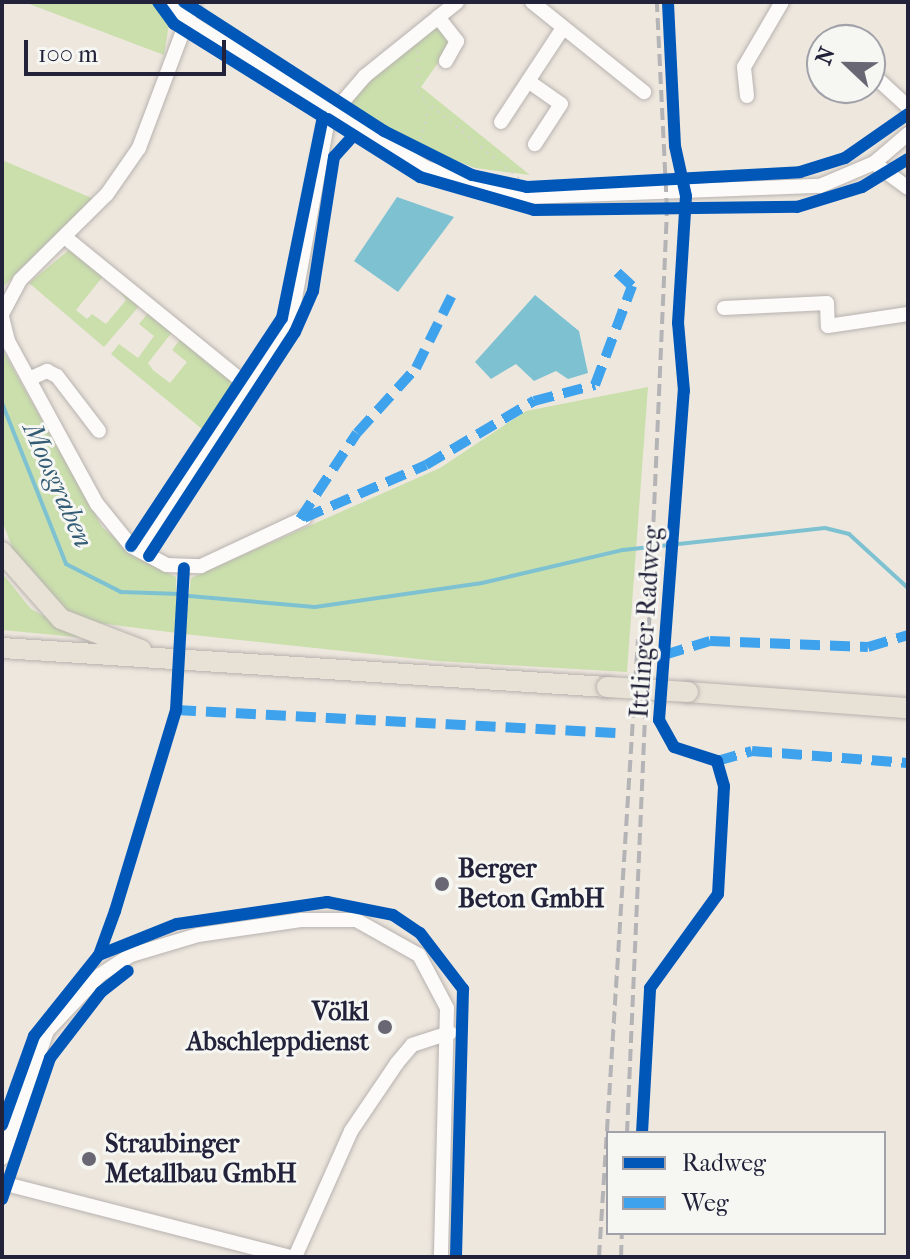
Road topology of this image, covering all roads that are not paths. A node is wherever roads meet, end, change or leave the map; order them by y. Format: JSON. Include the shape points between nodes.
{"nodes":[{"id":1,"x":173,"y":2,"type":"edge"},
{"id":2,"x":194,"y":2,"type":"edge"},
{"id":3,"x":457,"y":2,"type":"edge"},
{"id":4,"x":532,"y":2,"type":"edge"},
{"id":5,"x":782,"y":2,"type":"edge"},
{"id":6,"x":438,"y":17,"type":"junction"},
{"id":7,"x":185,"y":19,"type":"junction"},
{"id":8,"x":563,"y":28,"type":"junction"},
{"id":9,"x":446,"y":61,"type":"dead end"},
{"id":10,"x":528,"y":81,"type":"junction"},
{"id":11,"x":886,"y":87,"type":"edge"},
{"id":12,"x":644,"y":92,"type":"dead end"},
{"id":13,"x":747,"y":96,"type":"dead end"},
{"id":14,"x":908,"y":107,"type":"edge"},
{"id":15,"x":334,"y":110,"type":"junction"},
{"id":16,"x":501,"y":122,"type":"dead end"},
{"id":17,"x":908,"y":134,"type":"edge"},
{"id":18,"x":535,"y":144,"type":"dead end"},
{"id":19,"x":874,"y":163,"type":"junction"},
{"id":20,"x":908,"y":188,"type":"edge"},
{"id":21,"x":66,"y":238,"type":"junction"},
{"id":22,"x":724,"y":308,"type":"dead end"},
{"id":23,"x":908,"y":314,"type":"edge"},
{"id":24,"x":2,"y":315,"type":"edge"},
{"id":25,"x":29,"y":379,"type":"junction"},
{"id":26,"x":248,"y":386,"type":"junction"},
{"id":27,"x":99,"y":431,"type":"dead end"},
{"id":28,"x":304,"y":518,"type":"dead end"},
{"id":29,"x":139,"y":550,"type":"junction"},
{"id":30,"x":2,"y":552,"type":"edge"},
{"id":31,"x":2,"y":648,"type":"edge"},
{"id":32,"x":156,"y":656,"type":"junction"},
{"id":33,"x":908,"y":708,"type":"edge"},
{"id":34,"x":450,"y":1033,"type":"junction"},
{"id":35,"x":2,"y":1158,"type":"edge"},
{"id":36,"x":2,"y":1183,"type":"edge"},
{"id":37,"x":293,"y":1257,"type":"edge"},
{"id":38,"x":441,"y":1257,"type":"edge"}],
"edges":[{"from":1,"to":7,"type":"street"},
{"from":2,"to":7,"type":"street"},
{"from":3,"to":6,"type":"street"},
{"from":4,"to":8,"type":"street"},
{"from":5,"to":13,"type":"street","via":[[744,67]]},
{"from":6,"to":9,"type":"street","via":[[457,41]]},
{"from":6,"to":15,"type":"street"},
{"from":7,"to":15,"type":"street"},
{"from":7,"to":21,"type":"street","via":[[139,148]]},
{"from":8,"to":10,"type":"street"},
{"from":8,"to":12,"type":"street"},
{"from":10,"to":16,"type":"street"},
{"from":10,"to":18,"type":"street","via":[[561,104]]},
{"from":11,"to":14,"type":"street"},
{"from":15,"to":19,"type":"street","via":[[426,168],[528,197],[666,196],[820,186]]},
{"from":15,"to":26,"type":"street","via":[[301,288]]},
{"from":17,"to":19,"type":"street"},
{"from":19,"to":20,"type":"street"},
{"from":21,"to":24,"type":"street","via":[[20,280]]},
{"from":21,"to":26,"type":"street"},
{"from":22,"to":23,"type":"street","via":[[827,303],[828,326]]},
{"from":24,"to":25,"type":"street"},
{"from":25,"to":27,"type":"street","via":[[47,371],[57,376]]},
{"from":25,"to":29,"type":"street","via":[[111,526]]},
{"from":26,"to":29,"type":"street"},
{"from":28,"to":29,"type":"street","via":[[201,566],[166,565]]},
{"from":30,"to":32,"type":"highway","via":[[61,619]]},
{"from":31,"to":32,"type":"highway"},
{"from":32,"to":33,"type":"highway","bridge":true},
{"from":34,"to":35,"type":"street","via":[[439,987],[419,955],[356,920],[301,920],[167,943],[131,955],[70,1001],[28,1070]]},
{"from":34,"to":37,"type":"street","via":[[412,1045],[397,1063],[351,1131]]},
{"from":34,"to":38,"type":"street"},
{"from":36,"to":37,"type":"street"}]}
